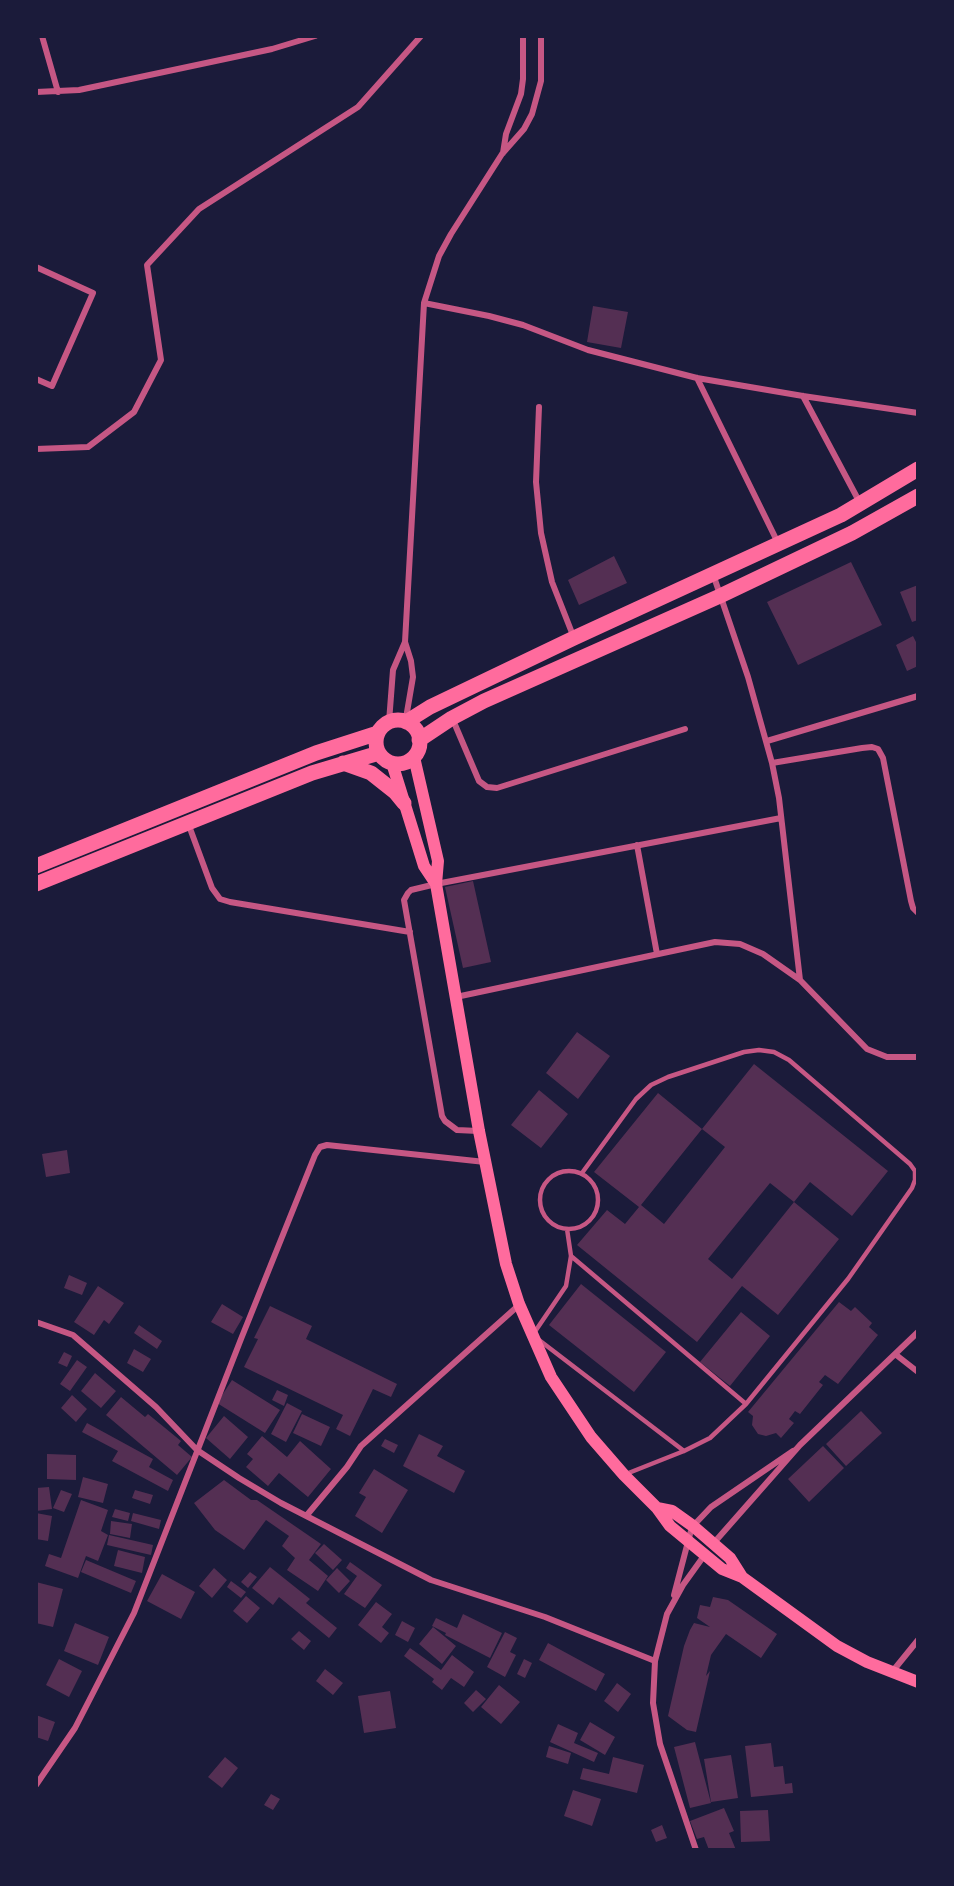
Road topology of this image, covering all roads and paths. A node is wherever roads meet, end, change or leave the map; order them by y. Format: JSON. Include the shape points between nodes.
{"nodes":[{"id":1,"x":42,"y":36,"type":"edge"},
{"id":2,"x":315,"y":36,"type":"edge"},
{"id":3,"x":421,"y":36,"type":"edge"},
{"id":4,"x":523,"y":36,"type":"edge"},
{"id":5,"x":541,"y":36,"type":"edge"},
{"id":6,"x":36,"y":92,"type":"edge"},
{"id":7,"x":58,"y":92,"type":"junction"},
{"id":8,"x":502,"y":154,"type":"junction"},
{"id":9,"x":36,"y":267,"type":"edge"},
{"id":10,"x":424,"y":303,"type":"junction"},
{"id":11,"x":698,"y":378,"type":"junction"},
{"id":12,"x":36,"y":379,"type":"edge"},
{"id":13,"x":803,"y":396,"type":"junction"},
{"id":14,"x":539,"y":407,"type":"dead end"},
{"id":15,"x":918,"y":413,"type":"edge"},
{"id":16,"x":36,"y":449,"type":"edge"},
{"id":17,"x":918,"y":469,"type":"edge"},
{"id":18,"x":918,"y":496,"type":"edge"},
{"id":19,"x":861,"y":503,"type":"junction"},
{"id":20,"x":778,"y":544,"type":"junction"},
{"id":21,"x":712,"y":574,"type":"junction"},
{"id":22,"x":720,"y":596,"type":"junction"},
{"id":23,"x":574,"y":638,"type":"junction"},
{"id":24,"x":405,"y":642,"type":"junction"},
{"id":25,"x":918,"y":696,"type":"edge"},
{"id":26,"x":452,"y":718,"type":"junction"},
{"id":27,"x":406,"y":722,"type":"junction"},
{"id":28,"x":384,"y":728,"type":"junction"},
{"id":29,"x":685,"y":729,"type":"dead end"},
{"id":30,"x":420,"y":740,"type":"junction"},
{"id":31,"x":767,"y":741,"type":"junction"},
{"id":32,"x":379,"y":753,"type":"junction"},
{"id":33,"x":414,"y":757,"type":"junction"},
{"id":34,"x":343,"y":763,"type":"junction"},
{"id":35,"x":392,"y":763,"type":"junction"},
{"id":36,"x":772,"y":763,"type":"junction"},
{"id":37,"x":404,"y":803,"type":"junction"},
{"id":38,"x":781,"y":818,"type":"junction"},
{"id":39,"x":188,"y":822,"type":"junction"},
{"id":40,"x":637,"y":845,"type":"junction"},
{"id":41,"x":36,"y":866,"type":"edge"},
{"id":42,"x":36,"y":884,"type":"edge"},
{"id":43,"x":436,"y":884,"type":"junction"},
{"id":44,"x":918,"y":913,"type":"edge"},
{"id":45,"x":410,"y":932,"type":"junction"},
{"id":46,"x":657,"y":954,"type":"junction"},
{"id":47,"x":800,"y":980,"type":"junction"},
{"id":48,"x":456,"y":997,"type":"junction"},
{"id":49,"x":918,"y":1057,"type":"edge"},
{"id":50,"x":479,"y":1131,"type":"junction"},
{"id":51,"x":485,"y":1162,"type":"junction"},
{"id":52,"x":582,"y":1173,"type":"junction"},
{"id":53,"x":567,"y":1229,"type":"junction"},
{"id":54,"x":571,"y":1256,"type":"junction"},
{"id":55,"x":519,"y":1304,"type":"junction"},
{"id":56,"x":36,"y":1322,"type":"edge"},
{"id":57,"x":918,"y":1332,"type":"edge"},
{"id":58,"x":532,"y":1335,"type":"junction"},
{"id":59,"x":896,"y":1354,"type":"junction"},
{"id":60,"x":918,"y":1372,"type":"edge"},
{"id":61,"x":746,"y":1404,"type":"junction"},
{"id":62,"x":800,"y":1445,"type":"junction"},
{"id":63,"x":197,"y":1450,"type":"junction"},
{"id":64,"x":684,"y":1451,"type":"junction"},
{"id":65,"x":624,"y":1475,"type":"junction"},
{"id":66,"x":657,"y":1508,"type":"junction"},
{"id":67,"x":307,"y":1515,"type":"junction"},
{"id":68,"x":693,"y":1526,"type":"junction"},
{"id":69,"x":688,"y":1541,"type":"junction"},
{"id":70,"x":714,"y":1544,"type":"junction"},
{"id":71,"x":705,"y":1555,"type":"junction"},
{"id":72,"x":742,"y":1577,"type":"junction"},
{"id":73,"x":673,"y":1601,"type":"junction"},
{"id":74,"x":918,"y":1640,"type":"edge"},
{"id":75,"x":655,"y":1661,"type":"junction"},
{"id":76,"x":891,"y":1672,"type":"junction"},
{"id":77,"x":918,"y":1682,"type":"edge"},
{"id":78,"x":36,"y":1785,"type":"edge"},
{"id":79,"x":696,"y":1850,"type":"edge"}],
"edges":[{"from":1,"to":7,"type":"street"},
{"from":2,"to":7,"type":"street","via":[[272,50]]},
{"from":3,"to":16,"type":"street","via":[[358,107],[199,209],[147,264],[160,360],[134,412],[88,447]]},
{"from":4,"to":8,"type":"street","via":[[521,94]]},
{"from":5,"to":8,"type":"street","via":[[538,98],[524,129]]},
{"from":6,"to":7,"type":"street"},
{"from":8,"to":10,"type":"street","via":[[443,249]]},
{"from":9,"to":12,"type":"street","via":[[93,293],[52,386]]},
{"from":10,"to":11,"type":"street","via":[[523,325],[588,350]]},
{"from":10,"to":24,"type":"street"},
{"from":11,"to":13,"type":"street"},
{"from":11,"to":20,"type":"street"},
{"from":13,"to":15,"type":"street"},
{"from":13,"to":19,"type":"street"},
{"from":14,"to":23,"type":"street","via":[[536,482],[541,533],[552,582]]},
{"from":17,"to":19,"type":"main road"},
{"from":18,"to":22,"type":"main road","via":[[852,533]]},
{"from":19,"to":20,"type":"main road"},
{"from":20,"to":21,"type":"main road"},
{"from":21,"to":22,"type":"street"},
{"from":21,"to":23,"type":"main road"},
{"from":22,"to":26,"type":"main road"},
{"from":22,"to":31,"type":"street"},
{"from":23,"to":27,"type":"main road"},
{"from":24,"to":27,"type":"street","via":[[413,677]]},
{"from":24,"to":28,"type":"street","via":[[393,670]]},
{"from":25,"to":31,"type":"street"},
{"from":26,"to":29,"type":"street","via":[[479,782],[497,788]]},
{"from":26,"to":30,"type":"main road"},
{"from":27,"to":28,"type":"main road"},
{"from":27,"to":30,"type":"main road"},
{"from":28,"to":32,"type":"main road","via":[[376,742]]},
{"from":28,"to":41,"type":"main road"},
{"from":30,"to":33,"type":"main road"},
{"from":31,"to":36,"type":"street"},
{"from":32,"to":34,"type":"main road"},
{"from":32,"to":35,"type":"main road"},
{"from":33,"to":35,"type":"main road","via":[[404,763]]},
{"from":33,"to":43,"type":"main road","via":[[438,861]]},
{"from":34,"to":37,"type":"main road","via":[[371,773]]},
{"from":34,"to":39,"type":"main road"},
{"from":35,"to":37,"type":"main road"},
{"from":36,"to":38,"type":"street"},
{"from":36,"to":44,"type":"street","via":[[862,748],[878,749],[911,901]]},
{"from":37,"to":43,"type":"main road","via":[[424,866]]},
{"from":38,"to":40,"type":"street"},
{"from":38,"to":47,"type":"street"},
{"from":39,"to":42,"type":"main road"},
{"from":39,"to":45,"type":"street","via":[[212,888],[220,899]]},
{"from":40,"to":43,"type":"street"},
{"from":40,"to":46,"type":"street"},
{"from":43,"to":45,"type":"street","via":[[411,890],[406,896]]},
{"from":43,"to":48,"type":"main road"},
{"from":45,"to":50,"type":"street","via":[[442,1116],[457,1130]]},
{"from":46,"to":47,"type":"street","via":[[716,942],[740,944]]},
{"from":46,"to":48,"type":"street"},
{"from":47,"to":49,"type":"street","via":[[867,1049],[887,1057]]},
{"from":48,"to":50,"type":"main road"},
{"from":50,"to":51,"type":"main road"},
{"from":51,"to":55,"type":"main road","via":[[506,1264]]},
{"from":51,"to":63,"type":"street","via":[[320,1147]]},
{"from":52,"to":53,"type":"lane","via":[[597,1191],[598,1202],[588,1222]]},
{"from":52,"to":53,"type":"lane","via":[[559,1172],[542,1187],[539,1198],[547,1220]]},
{"from":52,"to":61,"type":"lane","via":[[636,1099],[651,1085],[759,1050],[789,1060],[915,1171],[912,1188],[848,1279]]},
{"from":53,"to":54,"type":"lane"},
{"from":54,"to":58,"type":"lane","via":[[566,1286]]},
{"from":54,"to":61,"type":"lane"},
{"from":55,"to":58,"type":"main road"},
{"from":55,"to":67,"type":"street","via":[[361,1446]]},
{"from":56,"to":63,"type":"street","via":[[73,1335],[156,1407]]},
{"from":57,"to":59,"type":"street"},
{"from":58,"to":64,"type":"lane"},
{"from":58,"to":65,"type":"main road","via":[[570,1407]]},
{"from":59,"to":60,"type":"street"},
{"from":59,"to":62,"type":"street"},
{"from":61,"to":64,"type":"lane","via":[[710,1438]]},
{"from":62,"to":68,"type":"street","via":[[711,1507]]},
{"from":62,"to":70,"type":"street"},
{"from":63,"to":67,"type":"street"},
{"from":63,"to":78,"type":"street","via":[[135,1612],[75,1728]]},
{"from":64,"to":65,"type":"lane"},
{"from":65,"to":66,"type":"main road"},
{"from":66,"to":68,"type":"main road","via":[[672,1511]]},
{"from":66,"to":69,"type":"main road","via":[[670,1527]]},
{"from":67,"to":75,"type":"street","via":[[431,1580],[545,1617]]},
{"from":68,"to":69,"type":"street"},
{"from":68,"to":70,"type":"main road"},
{"from":69,"to":71,"type":"main road"},
{"from":69,"to":73,"type":"street"},
{"from":70,"to":71,"type":"street"},
{"from":70,"to":72,"type":"main road","via":[[730,1558]]},
{"from":71,"to":72,"type":"main road","via":[[722,1569]]},
{"from":71,"to":73,"type":"street"},
{"from":72,"to":76,"type":"main road","via":[[837,1646]]},
{"from":73,"to":75,"type":"street"},
{"from":74,"to":76,"type":"street"},
{"from":75,"to":79,"type":"street","via":[[653,1703],[660,1744]]},
{"from":76,"to":77,"type":"main road"}]}
